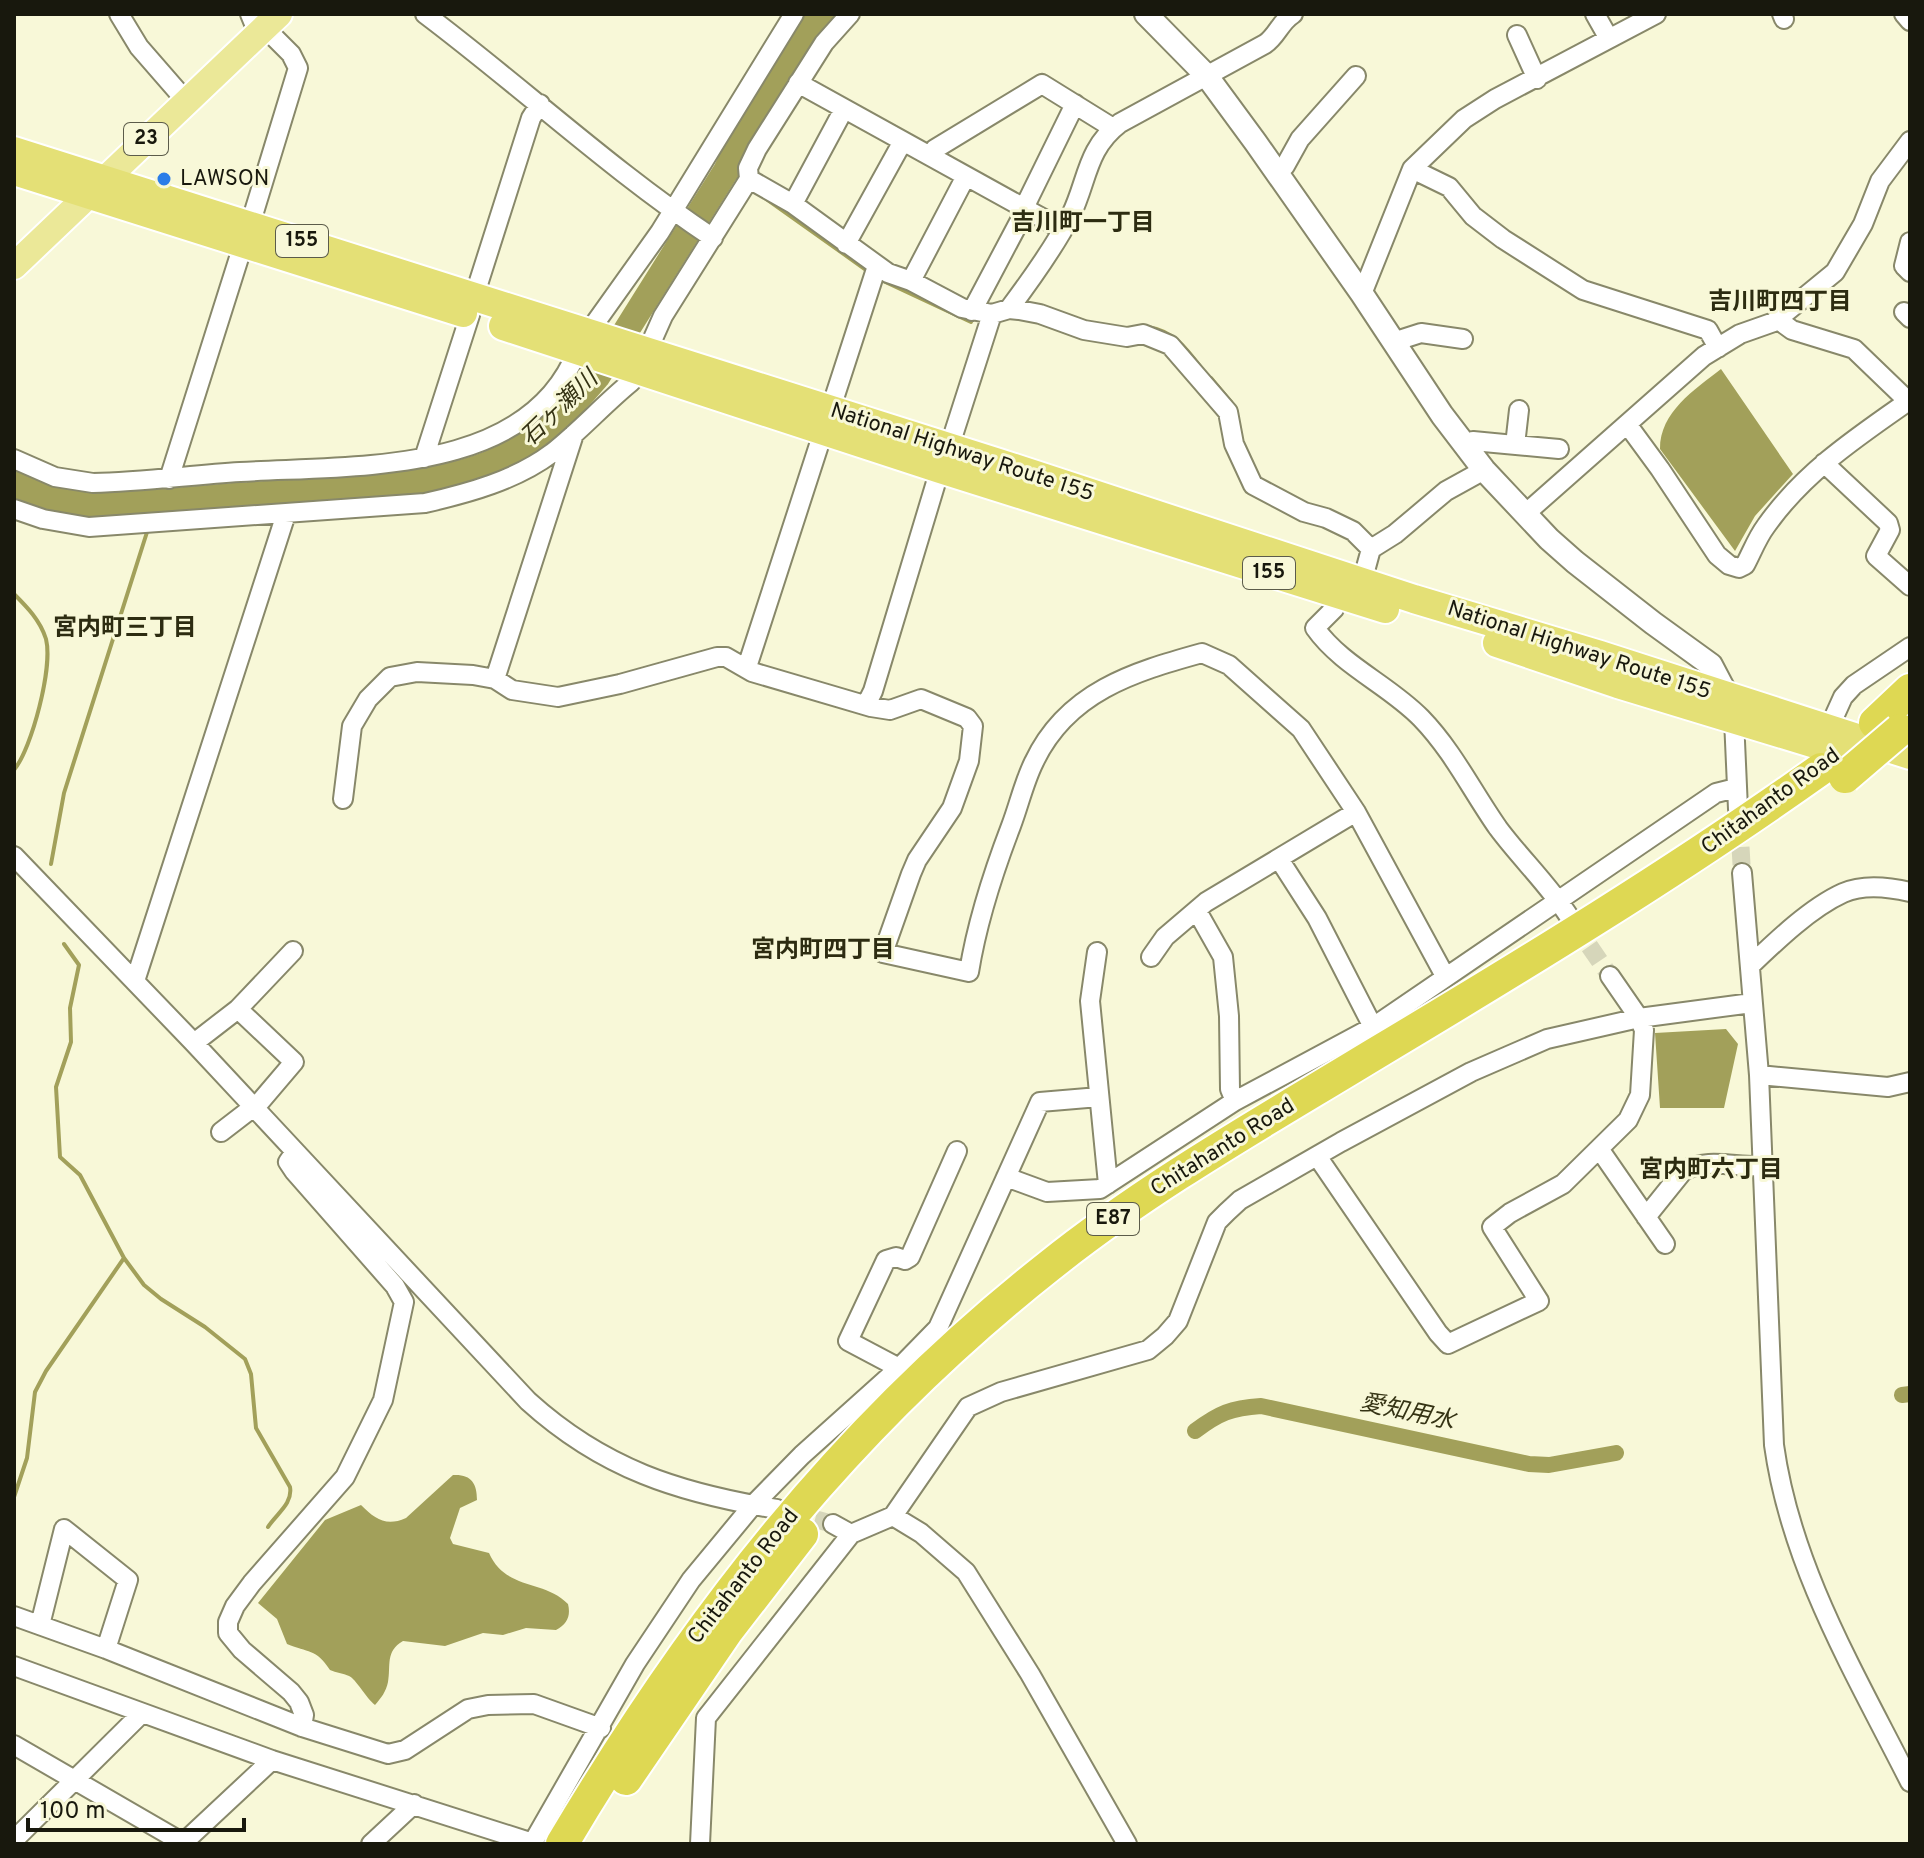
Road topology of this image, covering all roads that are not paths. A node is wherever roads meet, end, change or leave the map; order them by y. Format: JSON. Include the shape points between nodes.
{"nodes":[{"id":1,"x":119,"y":14,"type":"edge"},
{"id":2,"x":425,"y":14,"type":"edge"},
{"id":3,"x":794,"y":14,"type":"edge"},
{"id":4,"x":850,"y":14,"type":"edge"},
{"id":5,"x":1146,"y":14,"type":"edge"},
{"id":6,"x":1595,"y":14,"type":"edge"},
{"id":7,"x":1656,"y":14,"type":"edge"},
{"id":8,"x":1904,"y":14,"type":"edge"},
{"id":9,"x":1283,"y":18,"type":"edge"},
{"id":10,"x":264,"y":19,"type":"edge"},
{"id":11,"x":1910,"y":21,"type":"edge"},
{"id":12,"x":1517,"y":35,"type":"dead end"},
{"id":13,"x":1608,"y":37,"type":"junction"},
{"id":14,"x":1206,"y":75,"type":"junction"},
{"id":15,"x":1356,"y":76,"type":"dead end"},
{"id":16,"x":1537,"y":79,"type":"junction"},
{"id":17,"x":798,"y":83,"type":"junction"},
{"id":18,"x":186,"y":101,"type":"junction"},
{"id":19,"x":540,"y":104,"type":"junction"},
{"id":20,"x":1075,"y":104,"type":"junction"},
{"id":21,"x":844,"y":109,"type":"junction"},
{"id":22,"x":1113,"y":128,"type":"junction"},
{"id":23,"x":903,"y":141,"type":"junction"},
{"id":24,"x":1909,"y":145,"type":"edge"},
{"id":25,"x":14,"y":151,"type":"edge"},
{"id":26,"x":930,"y":156,"type":"junction"},
{"id":27,"x":1412,"y":169,"type":"junction"},
{"id":28,"x":14,"y":171,"type":"edge"},
{"id":29,"x":1276,"y":173,"type":"junction"},
{"id":30,"x":966,"y":176,"type":"junction"},
{"id":31,"x":749,"y":179,"type":"junction"},
{"id":32,"x":97,"y":187,"type":"junction"},
{"id":33,"x":793,"y":204,"type":"junction"},
{"id":34,"x":1025,"y":208,"type":"junction"},
{"id":35,"x":671,"y":210,"type":"junction"},
{"id":36,"x":1062,"y":229,"type":"junction"},
{"id":37,"x":247,"y":235,"type":"junction"},
{"id":38,"x":713,"y":238,"type":"junction"},
{"id":39,"x":1910,"y":242,"type":"edge"},
{"id":40,"x":846,"y":244,"type":"junction"},
{"id":41,"x":14,"y":266,"type":"edge"},
{"id":42,"x":877,"y":266,"type":"junction"},
{"id":43,"x":1910,"y":272,"type":"edge"},
{"id":44,"x":911,"y":281,"type":"junction"},
{"id":45,"x":1362,"y":294,"type":"junction"},
{"id":46,"x":472,"y":306,"type":"junction"},
{"id":47,"x":972,"y":311,"type":"junction"},
{"id":48,"x":1001,"y":312,"type":"junction"},
{"id":49,"x":1777,"y":319,"type":"junction"},
{"id":50,"x":1463,"y":339,"type":"dead end"},
{"id":51,"x":584,"y":342,"type":"junction"},
{"id":52,"x":1393,"y":342,"type":"junction"},
{"id":53,"x":1718,"y":348,"type":"junction"},
{"id":54,"x":638,"y":360,"type":"junction"},
{"id":55,"x":1909,"y":400,"type":"edge"},
{"id":56,"x":1519,"y":410,"type":"dead end"},
{"id":57,"x":826,"y":420,"type":"junction"},
{"id":58,"x":1627,"y":424,"type":"junction"},
{"id":59,"x":574,"y":434,"type":"junction"},
{"id":60,"x":1515,"y":445,"type":"junction"},
{"id":61,"x":1465,"y":446,"type":"junction"},
{"id":62,"x":1559,"y":449,"type":"dead end"},
{"id":63,"x":424,"y":458,"type":"junction"},
{"id":64,"x":944,"y":458,"type":"junction"},
{"id":65,"x":14,"y":459,"type":"edge"},
{"id":66,"x":1824,"y":463,"type":"junction"},
{"id":67,"x":1484,"y":470,"type":"junction"},
{"id":68,"x":169,"y":479,"type":"junction"},
{"id":69,"x":14,"y":509,"type":"edge"},
{"id":70,"x":286,"y":514,"type":"junction"},
{"id":71,"x":1525,"y":514,"type":"junction"},
{"id":72,"x":1371,"y":549,"type":"junction"},
{"id":73,"x":1910,"y":586,"type":"edge"},
{"id":74,"x":1350,"y":588,"type":"junction"},
{"id":75,"x":1910,"y":647,"type":"edge"},
{"id":76,"x":747,"y":667,"type":"junction"},
{"id":77,"x":495,"y":679,"type":"junction"},
{"id":78,"x":1910,"y":690,"type":"edge"},
{"id":79,"x":866,"y":705,"type":"junction"},
{"id":80,"x":1733,"y":709,"type":"junction"},
{"id":81,"x":1829,"y":728,"type":"junction"},
{"id":82,"x":1899,"y":732,"type":"edge"},
{"id":83,"x":1833,"y":773,"type":"junction"},
{"id":84,"x":1910,"y":773,"type":"edge"},
{"id":85,"x":1736,"y":788,"type":"junction"},
{"id":86,"x":343,"y":799,"type":"dead end"},
{"id":87,"x":1738,"y":809,"type":"tunnel mouth"},
{"id":88,"x":1356,"y":812,"type":"junction"},
{"id":89,"x":14,"y":856,"type":"edge"},
{"id":90,"x":1279,"y":859,"type":"junction"},
{"id":91,"x":1742,"y":873,"type":"tunnel mouth"},
{"id":92,"x":1910,"y":892,"type":"edge"},
{"id":93,"x":1558,"y":899,"type":"junction"},
{"id":94,"x":1197,"y":911,"type":"junction"},
{"id":95,"x":1570,"y":918,"type":"tunnel mouth"},
{"id":96,"x":293,"y":951,"type":"dead end"},
{"id":97,"x":1097,"y":952,"type":"dead end"},
{"id":98,"x":1151,"y":957,"type":"dead end"},
{"id":99,"x":1750,"y":966,"type":"junction"},
{"id":100,"x":1445,"y":976,"type":"junction"},
{"id":101,"x":1610,"y":976,"type":"tunnel mouth"},
{"id":102,"x":135,"y":981,"type":"junction"},
{"id":103,"x":1752,"y":1003,"type":"junction"},
{"id":104,"x":238,"y":1009,"type":"junction"},
{"id":105,"x":1639,"y":1018,"type":"junction"},
{"id":106,"x":1373,"y":1027,"type":"junction"},
{"id":107,"x":194,"y":1043,"type":"junction"},
{"id":108,"x":1759,"y":1075,"type":"junction"},
{"id":109,"x":1910,"y":1082,"type":"edge"},
{"id":110,"x":1099,"y":1097,"type":"junction"},
{"id":111,"x":1235,"y":1101,"type":"junction"},
{"id":112,"x":254,"y":1107,"type":"junction"},
{"id":113,"x":221,"y":1132,"type":"dead end"},
{"id":114,"x":1600,"y":1150,"type":"junction"},
{"id":115,"x":957,"y":1151,"type":"dead end"},
{"id":116,"x":295,"y":1152,"type":"junction"},
{"id":117,"x":1317,"y":1156,"type":"junction"},
{"id":118,"x":1763,"y":1166,"type":"junction"},
{"id":119,"x":1006,"y":1177,"type":"junction"},
{"id":120,"x":1108,"y":1184,"type":"junction"},
{"id":121,"x":1646,"y":1217,"type":"junction"},
{"id":122,"x":1665,"y":1244,"type":"dead end"},
{"id":123,"x":899,"y":1368,"type":"junction"},
{"id":124,"x":753,"y":1505,"type":"junction"},
{"id":125,"x":777,"y":1509,"type":"tunnel mouth"},
{"id":126,"x":893,"y":1516,"type":"junction"},
{"id":127,"x":833,"y":1524,"type":"tunnel mouth"},
{"id":128,"x":851,"y":1534,"type":"junction"},
{"id":129,"x":14,"y":1616,"type":"edge"},
{"id":130,"x":40,"y":1625,"type":"junction"},
{"id":131,"x":106,"y":1649,"type":"junction"},
{"id":132,"x":635,"y":1664,"type":"junction"},
{"id":133,"x":14,"y":1666,"type":"edge"},
{"id":134,"x":652,"y":1675,"type":"dead end"},
{"id":135,"x":142,"y":1713,"type":"junction"},
{"id":136,"x":302,"y":1727,"type":"junction"},
{"id":137,"x":601,"y":1728,"type":"junction"},
{"id":138,"x":14,"y":1745,"type":"edge"},
{"id":139,"x":272,"y":1760,"type":"junction"},
{"id":140,"x":76,"y":1780,"type":"junction"},
{"id":141,"x":1910,"y":1782,"type":"edge"},
{"id":142,"x":414,"y":1804,"type":"junction"},
{"id":143,"x":14,"y":1840,"type":"edge"},
{"id":144,"x":183,"y":1844,"type":"edge"},
{"id":145,"x":371,"y":1844,"type":"edge"},
{"id":146,"x":532,"y":1844,"type":"edge"},
{"id":147,"x":562,"y":1844,"type":"edge"},
{"id":148,"x":588,"y":1844,"type":"edge"},
{"id":149,"x":700,"y":1844,"type":"edge"},
{"id":150,"x":1127,"y":1844,"type":"edge"}],
"edges":[{"from":1,"to":18,"type":"street","via":[[139,47]]},
{"from":2,"to":19,"type":"street"},
{"from":3,"to":35,"type":"street"},
{"from":4,"to":17,"type":"street"},
{"from":5,"to":14,"type":"street"},
{"from":6,"to":13,"type":"street"},
{"from":7,"to":13,"type":"street"},
{"from":8,"to":11,"type":"street"},
{"from":9,"to":14,"type":"street","via":[[1265,44]]},
{"from":10,"to":18,"type":"main road","number":"23"},
{"from":10,"to":37,"type":"street","via":[[298,68]]},
{"from":12,"to":16,"type":"street"},
{"from":13,"to":16,"type":"street"},
{"from":14,"to":22,"type":"street"},
{"from":14,"to":29,"type":"street"},
{"from":15,"to":29,"type":"street"},
{"from":16,"to":27,"type":"street","via":[[1464,119]]},
{"from":17,"to":21,"type":"street"},
{"from":17,"to":31,"type":"street","via":[[751,160]]},
{"from":18,"to":32,"type":"main road","number":"23"},
{"from":19,"to":35,"type":"street"},
{"from":19,"to":46,"type":"street","via":[[531,118]]},
{"from":20,"to":22,"type":"street"},
{"from":20,"to":26,"type":"street","via":[[1042,84]]},
{"from":20,"to":34,"type":"street"},
{"from":21,"to":23,"type":"street"},
{"from":21,"to":33,"type":"street"},
{"from":22,"to":36,"type":"street","via":[[1093,152]]},
{"from":23,"to":26,"type":"street"},
{"from":23,"to":40,"type":"street"},
{"from":24,"to":49,"type":"street","via":[[1880,181],[1835,272]]},
{"from":25,"to":32,"type":"highway","name":"National Highway Route 155","number":"155"},
{"from":26,"to":30,"type":"street"},
{"from":27,"to":45,"type":"street"},
{"from":27,"to":53,"type":"street","via":[[1449,187],[1473,216],[1545,269],[1583,290],[1708,330]]},
{"from":28,"to":32,"type":"highway","name":"National Highway Route 155","number":"155"},
{"from":29,"to":45,"type":"street"},
{"from":30,"to":34,"type":"street"},
{"from":30,"to":44,"type":"street"},
{"from":31,"to":33,"type":"street"},
{"from":31,"to":38,"type":"street"},
{"from":32,"to":37,"type":"highway","name":"National Highway Route 155","number":"155"},
{"from":32,"to":41,"type":"main road","number":"23"},
{"from":33,"to":40,"type":"street"},
{"from":34,"to":36,"type":"street"},
{"from":34,"to":47,"type":"street"},
{"from":35,"to":38,"type":"street"},
{"from":35,"to":51,"type":"street"},
{"from":36,"to":48,"type":"street"},
{"from":37,"to":46,"type":"highway","name":"National Highway Route 155","number":"155"},
{"from":37,"to":68,"type":"street"},
{"from":38,"to":54,"type":"street"},
{"from":39,"to":43,"type":"street","via":[[1904,266]]},
{"from":40,"to":42,"type":"street"},
{"from":42,"to":44,"type":"street"},
{"from":42,"to":57,"type":"street"},
{"from":44,"to":47,"type":"street"},
{"from":45,"to":52,"type":"street"},
{"from":46,"to":51,"type":"highway","name":"National Highway Route 155","number":"155"},
{"from":46,"to":63,"type":"street"},
{"from":47,"to":48,"type":"street"},
{"from":48,"to":64,"type":"street"},
{"from":48,"to":72,"type":"street","via":[[1040,314],[1084,330],[1127,337],[1143,334],[1170,345],[1228,412],[1234,444],[1253,485],[1353,531]]},
{"from":49,"to":53,"type":"street"},
{"from":49,"to":55,"type":"street","via":[[1792,330],[1854,349]]},
{"from":50,"to":52,"type":"street","via":[[1421,333]]},
{"from":51,"to":54,"type":"highway","name":"National Highway Route 155","number":"155"},
{"from":51,"to":63,"type":"street","via":[[541,404],[524,418],[469,447]]},
{"from":52,"to":61,"type":"street"},
{"from":53,"to":58,"type":"street"},
{"from":54,"to":57,"type":"highway","name":"National Highway Route 155","number":"155"},
{"from":54,"to":59,"type":"street","via":[[631,382]]},
{"from":55,"to":66,"type":"street"},
{"from":56,"to":60,"type":"street"},
{"from":57,"to":64,"type":"highway","name":"National Highway Route 155","number":"155"},
{"from":57,"to":76,"type":"street"},
{"from":58,"to":66,"type":"street","via":[[1717,555],[1739,568],[1766,525]]},
{"from":58,"to":71,"type":"street"},
{"from":59,"to":70,"type":"street","via":[[528,467],[457,496]]},
{"from":59,"to":77,"type":"street"},
{"from":60,"to":61,"type":"street","via":[[1473,441]]},
{"from":60,"to":62,"type":"street"},
{"from":61,"to":67,"type":"street"},
{"from":63,"to":68,"type":"street"},
{"from":64,"to":74,"type":"highway","name":"National Highway Route 155","number":"155"},
{"from":64,"to":79,"type":"street"},
{"from":65,"to":68,"type":"street","via":[[75,482]]},
{"from":66,"to":73,"type":"street","via":[[1888,523],[1890,530],[1876,556]]},
{"from":67,"to":71,"type":"street"},
{"from":67,"to":72,"type":"street","via":[[1446,491]]},
{"from":69,"to":70,"type":"street","via":[[89,527]]},
{"from":70,"to":102,"type":"street"},
{"from":71,"to":80,"type":"street","via":[[1596,580],[1711,665]]},
{"from":72,"to":74,"type":"street"},
{"from":74,"to":80,"type":"highway","name":"National Highway Route 155","number":"155","via":[[1600,655]]},
{"from":74,"to":93,"type":"street","via":[[1315,628],[1442,741],[1499,828]]},
{"from":75,"to":81,"type":"street","via":[[1854,685]]},
{"from":76,"to":77,"type":"street","via":[[717,657],[558,697],[512,690]]},
{"from":76,"to":79,"type":"street"},
{"from":77,"to":86,"type":"street","via":[[444,672],[390,677],[352,726]]},
{"from":78,"to":82,"type":"highway","name":"Chitahanto Road","number":"E87"},
{"from":79,"to":88,"type":"street","via":[[890,710],[921,699],[967,718],[973,726],[969,761],[952,808],[917,860],[883,953],[969,972],[997,864],[1034,762],[1056,726],[1087,699],[1140,670],[1202,653],[1229,665],[1301,729]]},
{"from":80,"to":81,"type":"highway","name":"National Highway Route 155","number":"155"},
{"from":80,"to":84,"type":"highway","name":"National Highway Route 155","number":"155"},
{"from":80,"to":85,"type":"street"},
{"from":81,"to":82,"type":"highway","name":"National Highway Route 155","number":"155"},
{"from":82,"to":83,"type":"highway","name":"Chitahanto Road","number":"E87"},
{"from":83,"to":147,"type":"highway","name":"Chitahanto Road","number":"E87","via":[[1222,1146],[1051,1264],[983,1320],[845,1454],[739,1578],[641,1716]]},
{"from":83,"to":148,"type":"highway","name":"Chitahanto Road","number":"E87","via":[[1773,830],[1592,949],[1251,1153],[1135,1229],[998,1336],[873,1456],[802,1534],[727,1631]]},
{"from":85,"to":87,"type":"street"},
{"from":85,"to":93,"type":"street","via":[[1716,793]]},
{"from":88,"to":90,"type":"street"},
{"from":88,"to":100,"type":"street"},
{"from":89,"to":102,"type":"street"},
{"from":90,"to":94,"type":"street"},
{"from":90,"to":106,"type":"street","via":[[1317,918]]},
{"from":91,"to":99,"type":"street"},
{"from":92,"to":99,"type":"street","via":[[1844,892]]},
{"from":93,"to":95,"type":"street"},
{"from":93,"to":100,"type":"street"},
{"from":94,"to":98,"type":"street","via":[[1165,937]]},
{"from":94,"to":111,"type":"street","via":[[1223,957]]},
{"from":96,"to":104,"type":"street"},
{"from":97,"to":110,"type":"street","via":[[1090,1001]]},
{"from":99,"to":103,"type":"street"},
{"from":100,"to":106,"type":"street"},
{"from":101,"to":105,"type":"street"},
{"from":102,"to":107,"type":"street"},
{"from":103,"to":105,"type":"street"},
{"from":103,"to":108,"type":"street"},
{"from":104,"to":107,"type":"street"},
{"from":104,"to":112,"type":"street","via":[[294,1062]]},
{"from":105,"to":114,"type":"street","via":[[1644,1030],[1640,1095],[1628,1120]]},
{"from":105,"to":117,"type":"street","via":[[1547,1039],[1471,1072]]},
{"from":106,"to":111,"type":"street"},
{"from":107,"to":112,"type":"street"},
{"from":108,"to":109,"type":"street","via":[[1888,1087]]},
{"from":108,"to":118,"type":"street"},
{"from":110,"to":119,"type":"street","via":[[1040,1102]]},
{"from":110,"to":120,"type":"street"},
{"from":111,"to":120,"type":"street"},
{"from":112,"to":113,"type":"street"},
{"from":112,"to":116,"type":"street"},
{"from":114,"to":117,"type":"street","via":[[1563,1184],[1492,1227],[1539,1301],[1448,1344]]},
{"from":114,"to":121,"type":"street"},
{"from":115,"to":123,"type":"street","via":[[910,1257],[886,1260],[848,1341]]},
{"from":116,"to":124,"type":"street","via":[[555,1426],[634,1472]]},
{"from":116,"to":136,"type":"street","via":[[288,1162],[294,1171],[404,1302],[383,1400],[345,1477],[252,1583],[228,1622],[233,1640],[299,1702]]},
{"from":117,"to":126,"type":"street","via":[[1240,1200],[1217,1222],[1178,1321],[1165,1336],[1148,1350],[1001,1392],[968,1407]]},
{"from":118,"to":121,"type":"street","via":[[1690,1167]]},
{"from":118,"to":141,"type":"street","via":[[1774,1445],[1789,1519],[1814,1591]]},
{"from":119,"to":120,"type":"street","via":[[1047,1192]]},
{"from":119,"to":123,"type":"street","via":[[938,1328]]},
{"from":121,"to":122,"type":"street"},
{"from":123,"to":124,"type":"street"},
{"from":124,"to":125,"type":"street"},
{"from":124,"to":132,"type":"street","via":[[691,1580]]},
{"from":126,"to":128,"type":"street"},
{"from":126,"to":150,"type":"street","via":[[966,1572]]},
{"from":127,"to":128,"type":"street"},
{"from":128,"to":149,"type":"street","via":[[702,1708],[706,1718]]},
{"from":129,"to":130,"type":"street"},
{"from":130,"to":131,"type":"street"},
{"from":130,"to":131,"type":"street","via":[[64,1529],[128,1580]]},
{"from":131,"to":136,"type":"street"},
{"from":132,"to":134,"type":"street"},
{"from":132,"to":137,"type":"street"},
{"from":133,"to":135,"type":"street"},
{"from":135,"to":139,"type":"street"},
{"from":135,"to":140,"type":"street"},
{"from":136,"to":137,"type":"street","via":[[388,1754],[405,1750],[468,1709],[488,1705],[534,1704]]},
{"from":137,"to":146,"type":"street"},
{"from":138,"to":140,"type":"street"},
{"from":139,"to":142,"type":"street"},
{"from":139,"to":144,"type":"street"},
{"from":140,"to":143,"type":"street"},
{"from":140,"to":144,"type":"street"},
{"from":142,"to":145,"type":"street"},
{"from":142,"to":146,"type":"street"}]}
